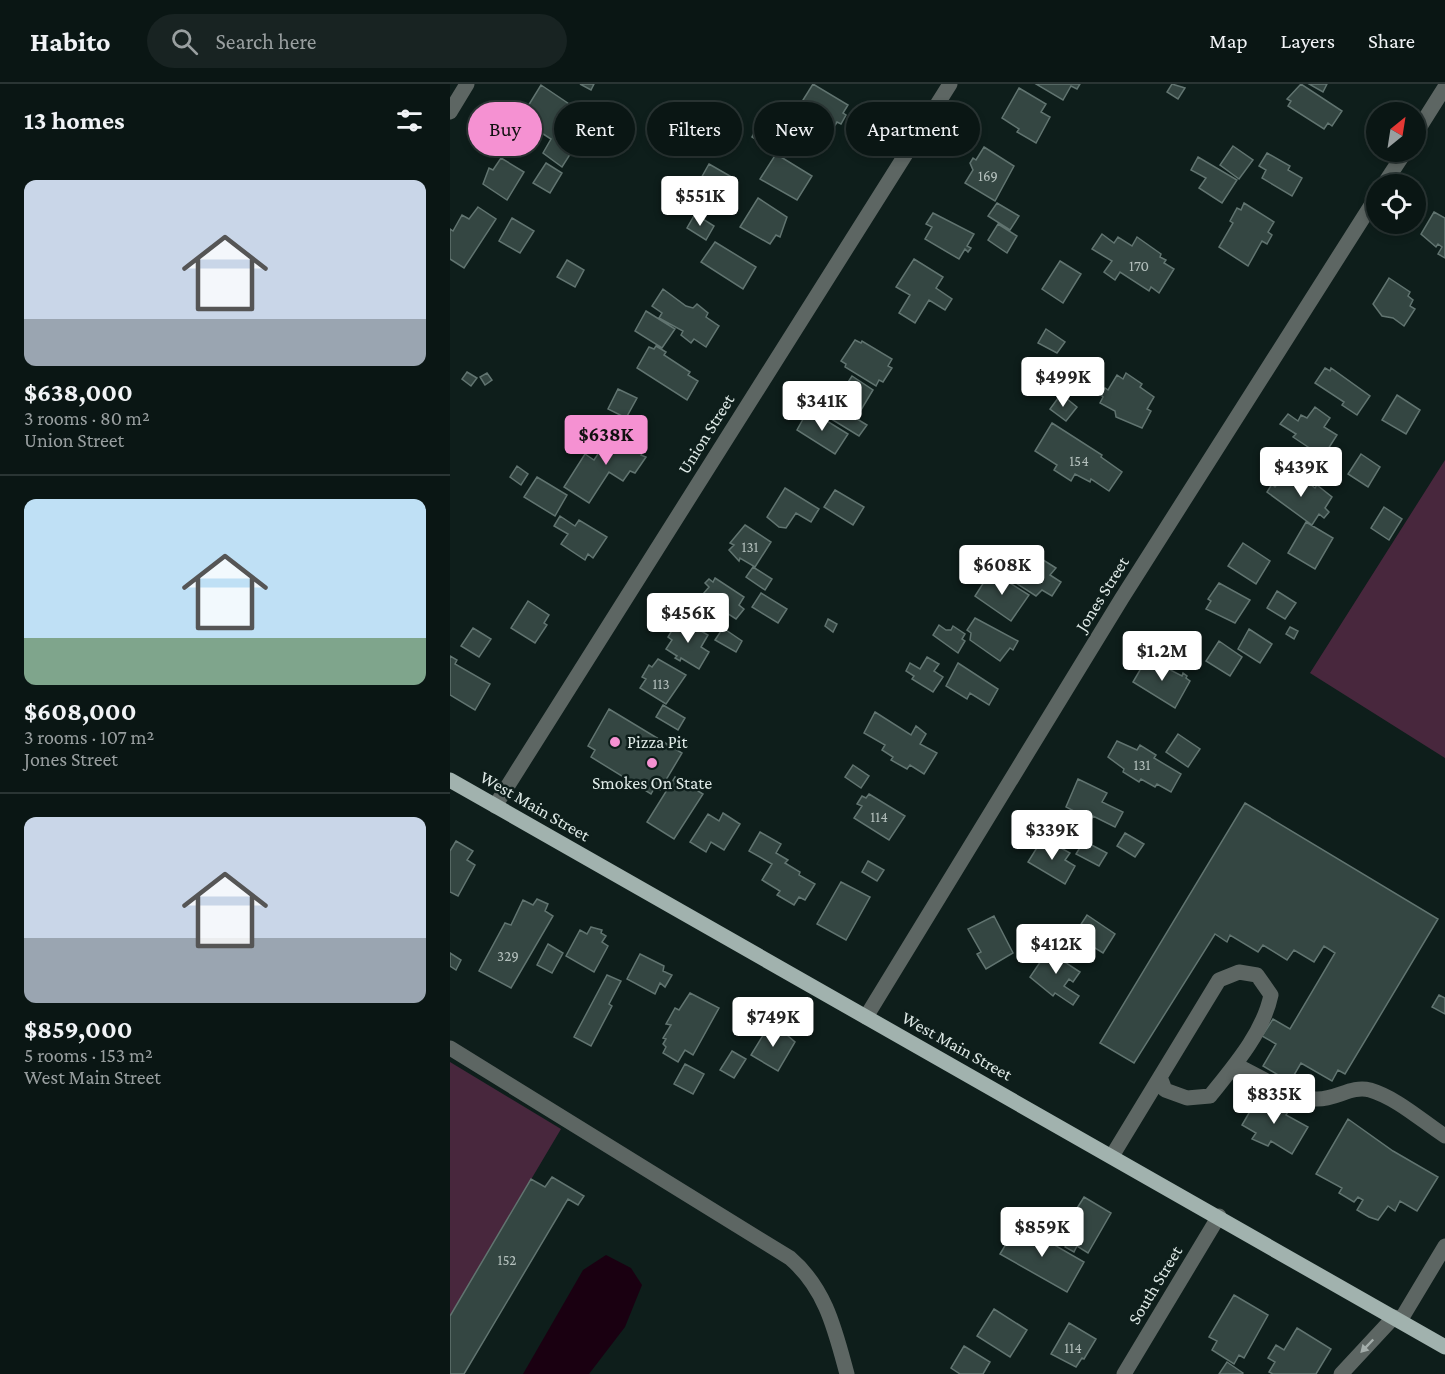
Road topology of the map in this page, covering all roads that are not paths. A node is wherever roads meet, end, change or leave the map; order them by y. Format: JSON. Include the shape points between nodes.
{"nodes":[{"id":1,"x":467,"y":84,"type":"edge"},
{"id":2,"x":950,"y":84,"type":"edge"},
{"id":3,"x":1445,"y":87,"type":"edge"},
{"id":4,"x":450,"y":112,"type":"edge"},
{"id":5,"x":1426,"y":117,"type":"edge"},
{"id":6,"x":1366,"y":213,"type":"edge"},
{"id":7,"x":450,"y":780,"type":"edge"},
{"id":8,"x":495,"y":806,"type":"junction"},
{"id":9,"x":866,"y":1017,"type":"junction"},
{"id":10,"x":450,"y":1048,"type":"edge"},
{"id":11,"x":1236,"y":1065,"type":"junction"},
{"id":12,"x":1160,"y":1077,"type":"junction"},
{"id":13,"x":1445,"y":1136,"type":"edge"},
{"id":14,"x":1112,"y":1156,"type":"junction"},
{"id":15,"x":1219,"y":1216,"type":"junction"},
{"id":16,"x":1445,"y":1246,"type":"edge"},
{"id":17,"x":1397,"y":1319,"type":"junction"},
{"id":18,"x":1445,"y":1347,"type":"edge"},
{"id":19,"x":847,"y":1374,"type":"edge"},
{"id":20,"x":1124,"y":1374,"type":"edge"},
{"id":21,"x":1341,"y":1374,"type":"edge"}],
"edges":[{"from":1,"to":4,"type":"street"},
{"from":2,"to":8,"type":"street","name":"Union Street"},
{"from":3,"to":5,"type":"street"},
{"from":6,"to":9,"type":"street","name":"Jones Street","via":[[1079,668]]},
{"from":7,"to":8,"type":"main road","name":"West Main Street"},
{"from":8,"to":9,"type":"main road","name":"West Main Street"},
{"from":9,"to":14,"type":"main road","name":"West Main Street"},
{"from":10,"to":19,"type":"street","via":[[796,1263],[812,1280],[827,1306]]},
{"from":11,"to":12,"type":"street","via":[[1210,1096],[1187,1098],[1165,1090]]},
{"from":11,"to":12,"type":"street","via":[[1268,1011],[1271,995],[1257,975],[1239,972],[1219,980]]},
{"from":11,"to":13,"type":"street","via":[[1317,1099],[1357,1088],[1371,1090]]},
{"from":12,"to":14,"type":"street"},
{"from":14,"to":15,"type":"main road","name":"West Main Street"},
{"from":15,"to":17,"type":"main road","name":"West Main Street"},
{"from":15,"to":20,"type":"street","name":"South Street"},
{"from":16,"to":17,"type":"street"},
{"from":17,"to":18,"type":"main road","name":"West Main Street"},
{"from":17,"to":21,"type":"street","one_way":true}]}
